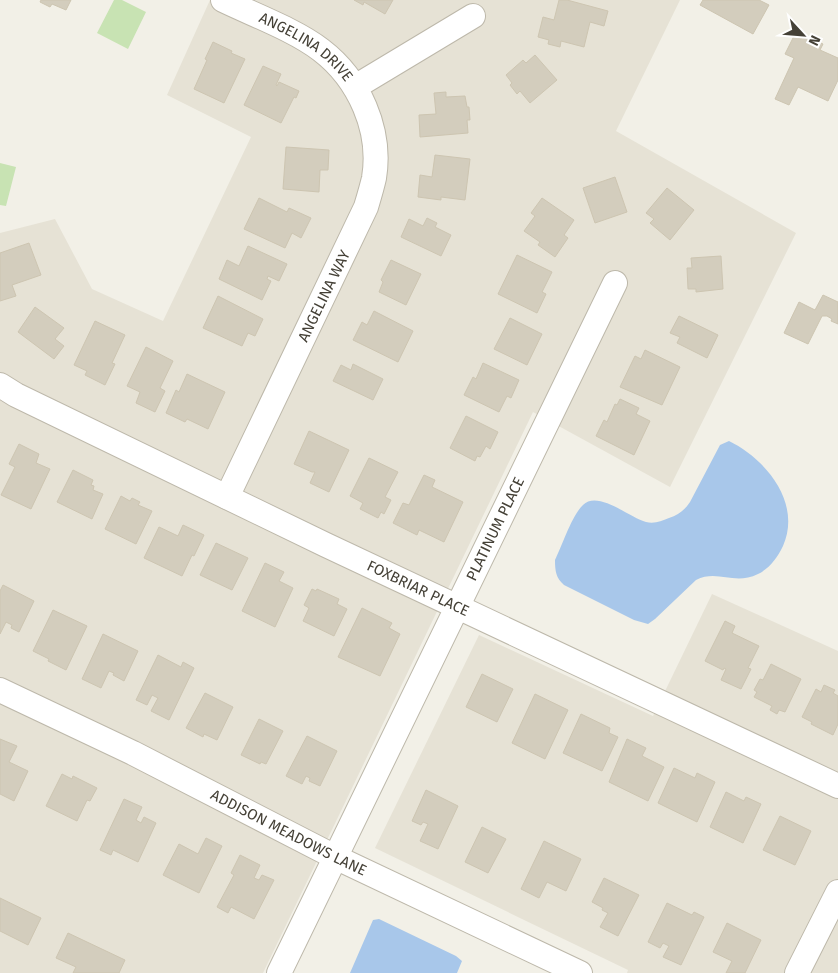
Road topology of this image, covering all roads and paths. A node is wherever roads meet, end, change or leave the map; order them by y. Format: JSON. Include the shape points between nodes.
{"nodes":[{"id":1,"x":223,"y":0,"type":"edge"},
{"id":2,"x":473,"y":16,"type":"dead end"},
{"id":3,"x":355,"y":87,"type":"junction"},
{"id":4,"x":615,"y":283,"type":"dead end"},
{"id":5,"x":0,"y":385,"type":"edge"},
{"id":6,"x":227,"y":497,"type":"junction"},
{"id":7,"x":458,"y":606,"type":"junction"},
{"id":8,"x":0,"y":690,"type":"edge"},
{"id":9,"x":838,"y":786,"type":"edge"},
{"id":10,"x":335,"y":857,"type":"junction"},
{"id":11,"x":838,"y":892,"type":"edge"},
{"id":12,"x":279,"y":973,"type":"edge"},
{"id":13,"x":580,"y":973,"type":"edge"},
{"id":14,"x":797,"y":973,"type":"edge"}],
"edges":[{"from":1,"to":3,"type":"street","name":"ANGELINA DRIVE","via":[[314,45],[342,69]]},
{"from":2,"to":3,"type":"street"},
{"from":3,"to":6,"type":"street","name":"ANGELINA WAY","via":[[374,136],[374,177],[368,199]]},
{"from":4,"to":7,"type":"street","name":"PLATINUM PLACE"},
{"from":5,"to":6,"type":"street","name":"FOXBRIAR PLACE"},
{"from":6,"to":7,"type":"street","name":"FOXBRIAR PLACE"},
{"from":7,"to":9,"type":"street","name":"FOXBRIAR PLACE"},
{"from":7,"to":10,"type":"street","name":"PLATINUM PLACE"},
{"from":8,"to":10,"type":"street","name":"ADDISON MEADOWS LANE","via":[[133,753]]},
{"from":10,"to":12,"type":"street","name":"PLATINUM PLACE"},
{"from":10,"to":13,"type":"street","name":"ADDISON MEADOWS LANE"},
{"from":11,"to":14,"type":"street"}]}
